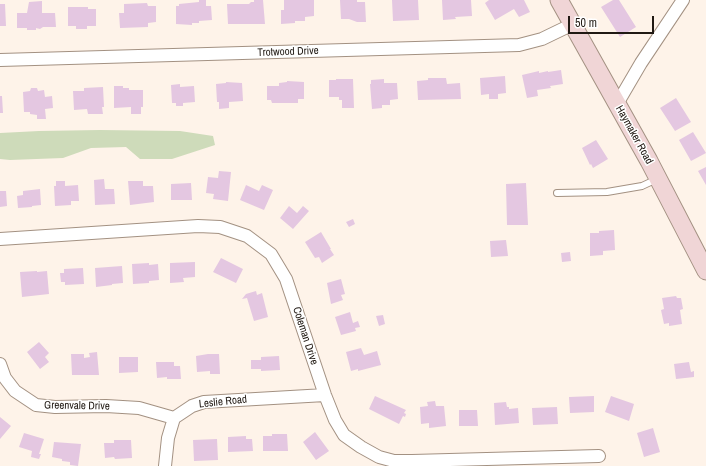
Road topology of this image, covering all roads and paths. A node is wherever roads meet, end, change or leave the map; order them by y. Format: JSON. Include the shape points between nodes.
{"nodes":[{"id":1,"x":559,"y":0,"type":"edge"},
{"id":2,"x":683,"y":0,"type":"edge"},
{"id":3,"x":573,"y":24,"type":"junction"},
{"id":4,"x":0,"y":60,"type":"edge"},
{"id":5,"x":617,"y":104,"type":"junction"},
{"id":6,"x":658,"y":178,"type":"junction"},
{"id":7,"x":558,"y":193,"type":"dead end"},
{"id":8,"x":0,"y":239,"type":"edge"},
{"id":9,"x":706,"y":271,"type":"edge"},
{"id":10,"x":0,"y":364,"type":"edge"},
{"id":11,"x":325,"y":395,"type":"junction"},
{"id":12,"x":174,"y":418,"type":"junction"},
{"id":13,"x":599,"y":456,"type":"dead end"},
{"id":14,"x":164,"y":466,"type":"edge"}],
"edges":[{"from":1,"to":3,"type":"main road","name":"Haymaker Road"},
{"from":2,"to":5,"type":"street"},
{"from":3,"to":4,"type":"street","name":"Trotwood Drive","via":[[542,40],[519,45]]},
{"from":3,"to":5,"type":"main road","name":"Haymaker Road"},
{"from":5,"to":6,"type":"main road","name":"Haymaker Road"},
{"from":6,"to":7,"type":"lane","via":[[642,186],[607,192]]},
{"from":6,"to":9,"type":"main road","name":"Haymaker Road"},
{"from":8,"to":11,"type":"street","name":"Coleman Drive","via":[[198,226],[220,227],[247,236],[270,254],[286,279]]},
{"from":10,"to":12,"type":"street","name":"Greenvale Drive","via":[[5,378],[15,391],[36,405],[139,408]]},
{"from":11,"to":12,"type":"street","name":"Leslie Road","via":[[204,402],[192,406]]},
{"from":11,"to":13,"type":"street","name":"Coleman Drive","via":[[344,435],[379,457],[394,461]]},
{"from":12,"to":14,"type":"street"}]}
